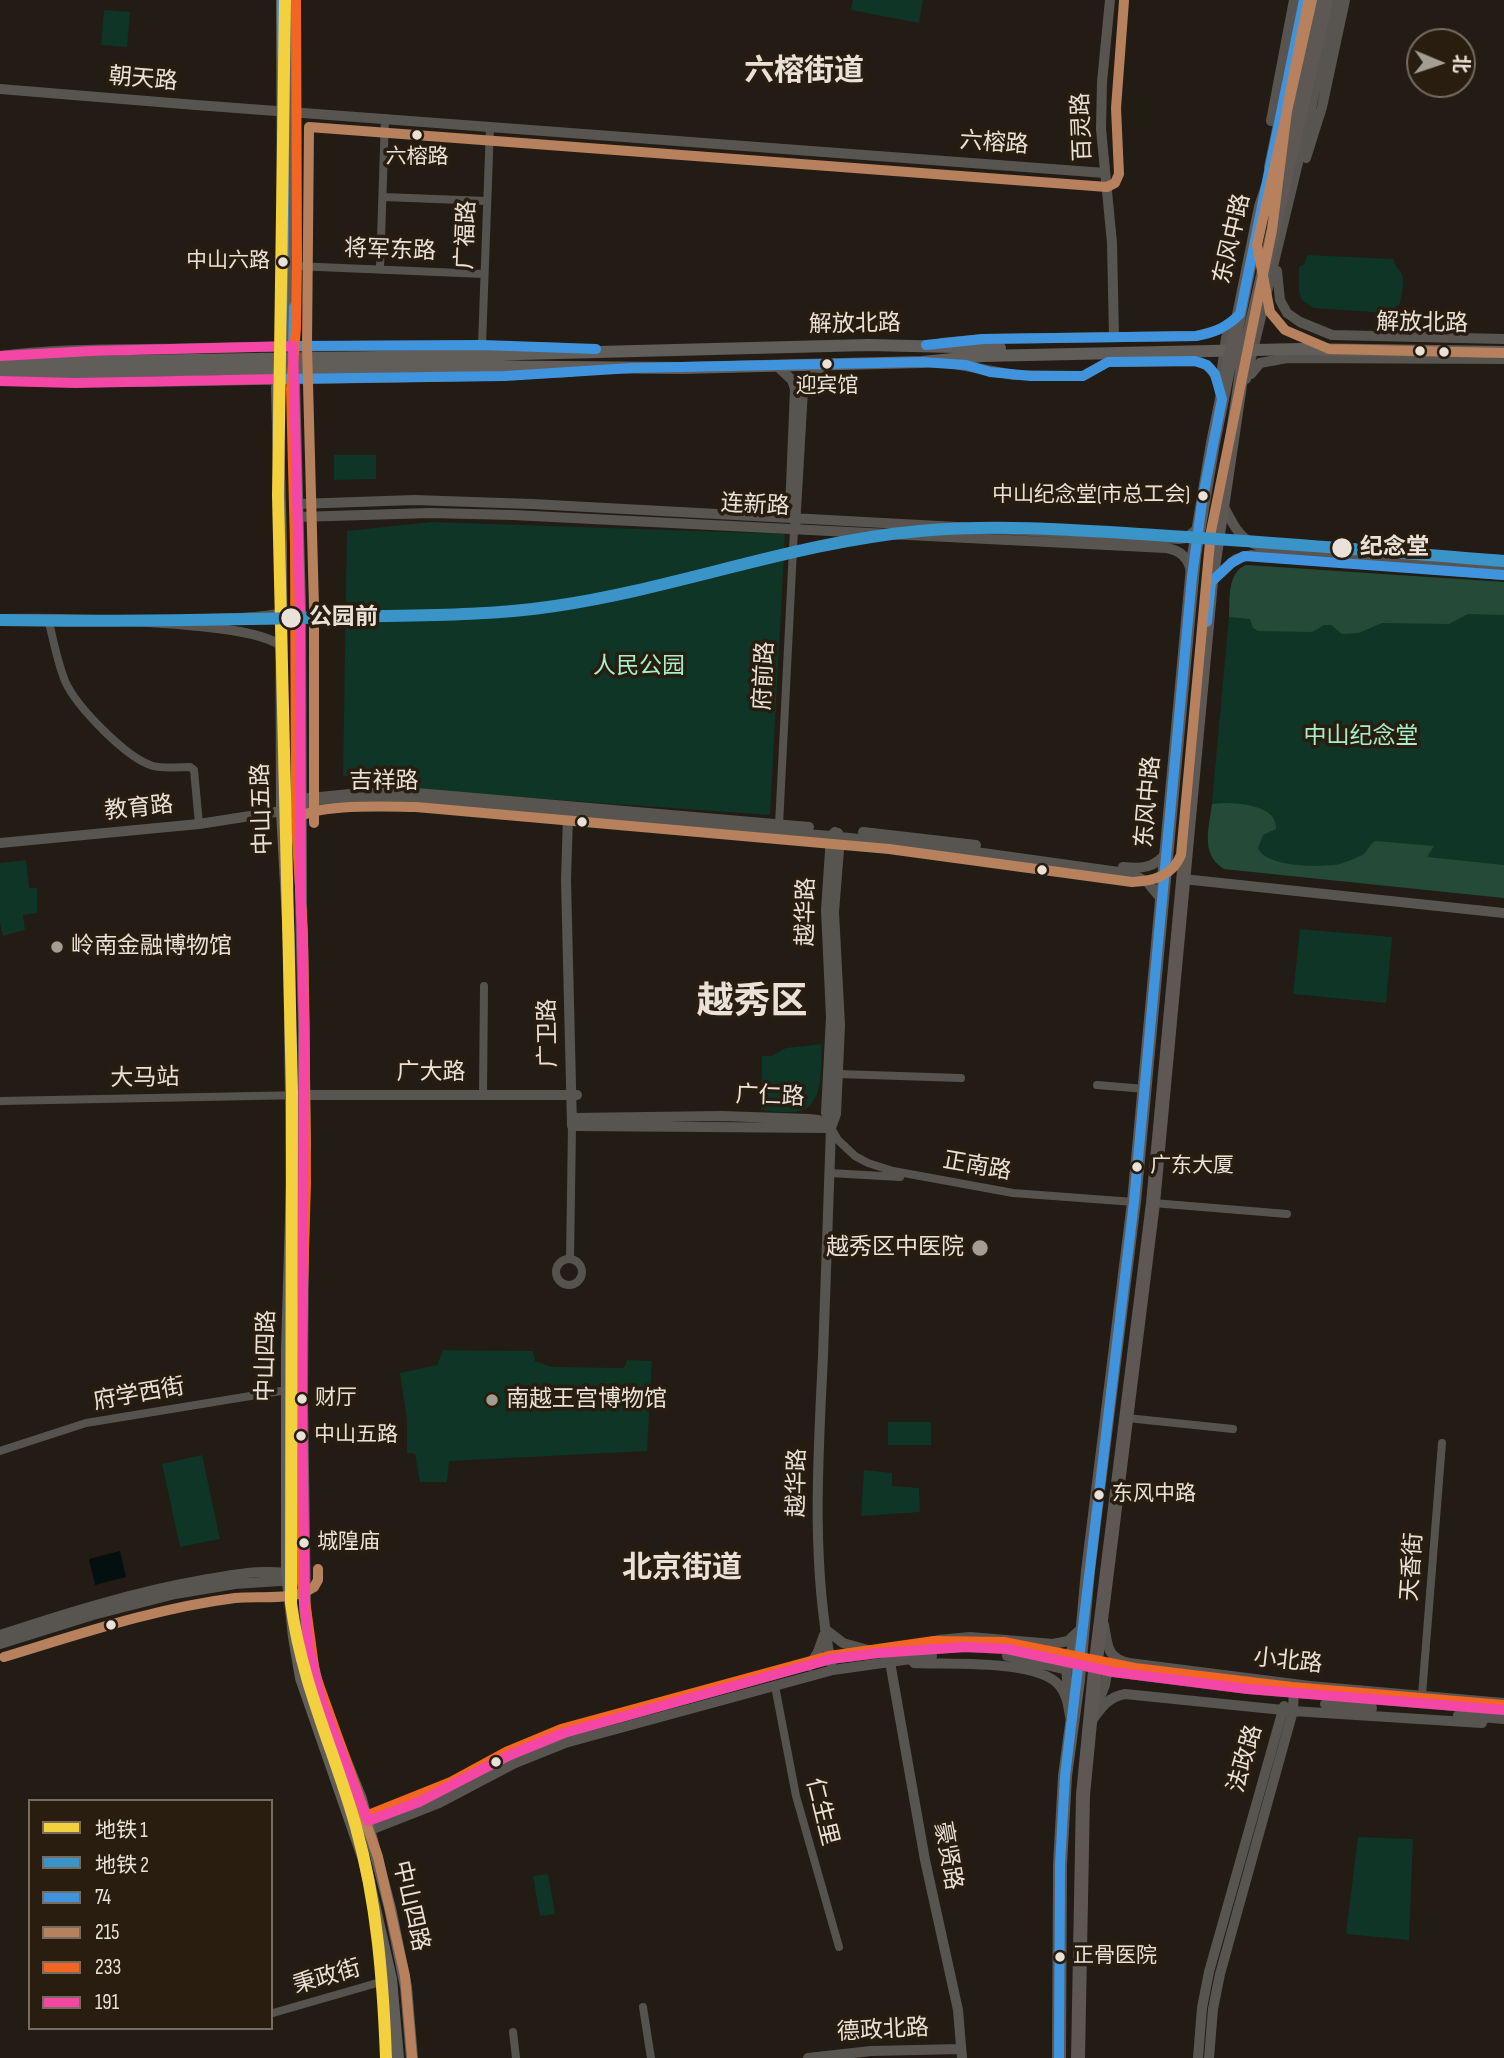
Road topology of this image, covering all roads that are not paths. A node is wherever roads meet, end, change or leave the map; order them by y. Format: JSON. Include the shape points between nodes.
{"nodes":[{"id":1,"x":282,"y":0,"type":"edge"},
{"id":2,"x":291,"y":0,"type":"edge"},
{"id":3,"x":1110,"y":0,"type":"edge"},
{"id":4,"x":1294,"y":0,"type":"edge"},
{"id":5,"x":1304,"y":0,"type":"edge"},
{"id":6,"x":1315,"y":0,"type":"edge"},
{"id":7,"x":1326,"y":0,"type":"edge"},
{"id":8,"x":1337,"y":0,"type":"edge"},
{"id":9,"x":1345,"y":0,"type":"edge"},
{"id":10,"x":0,"y":89,"type":"edge"},
{"id":11,"x":1287,"y":101,"type":"junction"},
{"id":12,"x":288,"y":112,"type":"junction"},
{"id":13,"x":386,"y":118,"type":"junction"},
{"id":14,"x":490,"y":127,"type":"junction"},
{"id":15,"x":1105,"y":173,"type":"junction"},
{"id":16,"x":383,"y":197,"type":"junction"},
{"id":17,"x":487,"y":201,"type":"junction"},
{"id":18,"x":1261,"y":207,"type":"junction"},
{"id":19,"x":1283,"y":223,"type":"junction"},
{"id":20,"x":1271,"y":247,"type":"junction"},
{"id":21,"x":1276,"y":263,"type":"junction"},
{"id":22,"x":295,"y":266,"type":"junction"},
{"id":23,"x":380,"y":269,"type":"junction"},
{"id":24,"x":484,"y":274,"type":"junction"},
{"id":25,"x":1240,"y":314,"type":"junction"},
{"id":26,"x":1332,"y":335,"type":"junction"},
{"id":27,"x":1114,"y":337,"type":"junction"},
{"id":28,"x":1098,"y":338,"type":"junction"},
{"id":29,"x":1504,"y":339,"type":"edge"},
{"id":30,"x":482,"y":345,"type":"junction"},
{"id":31,"x":921,"y":345,"type":"junction"},
{"id":32,"x":1504,"y":349,"type":"edge"},
{"id":33,"x":633,"y":350,"type":"junction"},
{"id":34,"x":1034,"y":352,"type":"junction"},
{"id":35,"x":0,"y":356,"type":"edge"},
{"id":36,"x":1324,"y":357,"type":"junction"},
{"id":37,"x":1504,"y":359,"type":"edge"},
{"id":38,"x":290,"y":360,"type":"junction"},
{"id":39,"x":443,"y":361,"type":"junction"},
{"id":40,"x":922,"y":362,"type":"junction"},
{"id":41,"x":1108,"y":362,"type":"junction"},
{"id":42,"x":0,"y":363,"type":"edge"},
{"id":43,"x":829,"y":365,"type":"junction"},
{"id":44,"x":135,"y":366,"type":"junction"},
{"id":45,"x":777,"y":366,"type":"junction"},
{"id":46,"x":632,"y":368,"type":"junction"},
{"id":47,"x":0,"y":375,"type":"edge"},
{"id":48,"x":278,"y":379,"type":"junction"},
{"id":49,"x":0,"y":381,"type":"edge"},
{"id":50,"x":1222,"y":399,"type":"junction"},
{"id":51,"x":1235,"y":412,"type":"junction"},
{"id":52,"x":1222,"y":501,"type":"junction"},
{"id":53,"x":298,"y":511,"type":"junction"},
{"id":54,"x":793,"y":523,"type":"junction"},
{"id":55,"x":1197,"y":528,"type":"junction"},
{"id":56,"x":1504,"y":566,"type":"edge"},
{"id":57,"x":1504,"y":575,"type":"edge"},
{"id":58,"x":1192,"y":577,"type":"junction"},
{"id":59,"x":1211,"y":582,"type":"junction"},
{"id":60,"x":300,"y":607,"type":"junction"},
{"id":61,"x":281,"y":614,"type":"junction"},
{"id":62,"x":48,"y":618,"type":"junction"},
{"id":63,"x":0,"y":619,"type":"edge"},
{"id":64,"x":156,"y":622,"type":"junction"},
{"id":65,"x":282,"y":647,"type":"junction"},
{"id":66,"x":300,"y":803,"type":"junction"},
{"id":67,"x":282,"y":812,"type":"junction"},
{"id":68,"x":571,"y":813,"type":"junction"},
{"id":69,"x":198,"y":824,"type":"junction"},
{"id":70,"x":779,"y":825,"type":"junction"},
{"id":71,"x":836,"y":835,"type":"junction"},
{"id":72,"x":0,"y":843,"type":"edge"},
{"id":73,"x":1167,"y":852,"type":"junction"},
{"id":74,"x":1183,"y":879,"type":"junction"},
{"id":75,"x":1162,"y":900,"type":"junction"},
{"id":76,"x":1504,"y":913,"type":"edge"},
{"id":77,"x":484,"y":986,"type":"dead end"},
{"id":78,"x":838,"y":1074,"type":"junction"},
{"id":79,"x":961,"y":1078,"type":"dead end"},
{"id":80,"x":1097,"y":1085,"type":"dead end"},
{"id":81,"x":1145,"y":1089,"type":"junction"},
{"id":82,"x":298,"y":1094,"type":"junction"},
{"id":83,"x":483,"y":1094,"type":"junction"},
{"id":84,"x":574,"y":1095,"type":"junction"},
{"id":85,"x":0,"y":1101,"type":"edge"},
{"id":86,"x":575,"y":1122,"type":"junction"},
{"id":87,"x":831,"y":1128,"type":"junction"},
{"id":88,"x":830,"y":1173,"type":"junction"},
{"id":89,"x":931,"y":1178,"type":"junction"},
{"id":90,"x":1134,"y":1202,"type":"junction"},
{"id":91,"x":1153,"y":1203,"type":"junction"},
{"id":92,"x":1287,"y":1214,"type":"dead end"},
{"id":93,"x":570,"y":1259,"type":"dead end"},
{"id":94,"x":297,"y":1270,"type":"junction"},
{"id":95,"x":287,"y":1390,"type":"junction"},
{"id":96,"x":1127,"y":1418,"type":"junction"},
{"id":97,"x":1233,"y":1429,"type":"dead end"},
{"id":98,"x":1442,"y":1443,"type":"dead end"},
{"id":99,"x":0,"y":1451,"type":"edge"},
{"id":100,"x":288,"y":1577,"type":"junction"},
{"id":101,"x":304,"y":1577,"type":"junction"},
{"id":102,"x":1102,"y":1615,"type":"junction"},
{"id":103,"x":1083,"y":1627,"type":"junction"},
{"id":104,"x":825,"y":1629,"type":"junction"},
{"id":105,"x":0,"y":1635,"type":"edge"},
{"id":106,"x":1044,"y":1643,"type":"junction"},
{"id":107,"x":0,"y":1644,"type":"edge"},
{"id":108,"x":897,"y":1651,"type":"junction"},
{"id":109,"x":953,"y":1651,"type":"junction"},
{"id":110,"x":890,"y":1662,"type":"junction"},
{"id":111,"x":832,"y":1665,"type":"junction"},
{"id":112,"x":1136,"y":1665,"type":"junction"},
{"id":113,"x":809,"y":1666,"type":"junction"},
{"id":114,"x":1038,"y":1672,"type":"junction"},
{"id":115,"x":1294,"y":1684,"type":"junction"},
{"id":116,"x":775,"y":1686,"type":"junction"},
{"id":117,"x":1338,"y":1688,"type":"junction"},
{"id":118,"x":1134,"y":1694,"type":"junction"},
{"id":119,"x":1422,"y":1695,"type":"junction"},
{"id":120,"x":1504,"y":1703,"type":"edge"},
{"id":121,"x":1288,"y":1710,"type":"junction"},
{"id":122,"x":1504,"y":1710,"type":"edge"},
{"id":123,"x":1467,"y":1712,"type":"junction"},
{"id":124,"x":1334,"y":1714,"type":"junction"},
{"id":125,"x":1071,"y":1722,"type":"junction"},
{"id":126,"x":1504,"y":1722,"type":"edge"},
{"id":127,"x":1090,"y":1724,"type":"junction"},
{"id":128,"x":369,"y":1826,"type":"junction"},
{"id":129,"x":356,"y":1831,"type":"junction"},
{"id":130,"x":839,"y":1947,"type":"dead end"},
{"id":131,"x":391,"y":1979,"type":"junction"},
{"id":132,"x":643,"y":2007,"type":"dead end"},
{"id":133,"x":273,"y":2013,"type":"dead end"},
{"id":134,"x":513,"y":2032,"type":"dead end"},
{"id":135,"x":961,"y":2053,"type":"edge"},
{"id":136,"x":1080,"y":2055,"type":"edge"},
{"id":137,"x":398,"y":2058,"type":"edge"},
{"id":138,"x":412,"y":2058,"type":"edge"},
{"id":139,"x":516,"y":2058,"type":"edge"},
{"id":140,"x":651,"y":2058,"type":"edge"},
{"id":141,"x":807,"y":2058,"type":"edge"},
{"id":142,"x":1059,"y":2058,"type":"edge"},
{"id":143,"x":1198,"y":2058,"type":"edge"},
{"id":144,"x":1209,"y":2058,"type":"edge"}],
"edges":[{"from":1,"to":12,"type":"main road"},
{"from":2,"to":12,"type":"main road"},
{"from":3,"to":15,"type":"street","name":"百灵路","via":[[1101,109]]},
{"from":4,"to":18,"type":"street","via":[[1274,101]]},
{"from":5,"to":11,"type":"street"},
{"from":6,"to":11,"type":"highway","name":"东风中路"},
{"from":7,"to":20,"type":"highway","name":"东风中路"},
{"from":8,"to":19,"type":"street"},
{"from":9,"to":19,"type":"street","via":[[1322,107]]},
{"from":10,"to":12,"type":"street","name":"朝天路"},
{"from":11,"to":18,"type":"highway","name":"东风中路","via":[[1279,156]]},
{"from":12,"to":13,"type":"street","name":"六榕路"},
{"from":12,"to":22,"type":"main road","via":[[295,132]]},
{"from":12,"to":38,"type":"main road"},
{"from":13,"to":14,"type":"street","name":"六榕路"},
{"from":13,"to":16,"type":"street"},
{"from":14,"to":15,"type":"street","name":"六榕路"},
{"from":14,"to":17,"type":"street","name":"广福路"},
{"from":15,"to":27,"type":"street","name":"百灵路"},
{"from":16,"to":17,"type":"street"},
{"from":16,"to":23,"type":"street"},
{"from":17,"to":24,"type":"street","name":"广福路"},
{"from":18,"to":25,"type":"highway","name":"东风中路"},
{"from":19,"to":21,"type":"street"},
{"from":20,"to":21,"type":"street","name":"解放北路"},
{"from":20,"to":51,"type":"highway","name":"东风中路"},
{"from":21,"to":26,"type":"street","name":"解放北路","via":[[1280,300],[1287,313]]},
{"from":21,"to":51,"type":"street"},
{"from":22,"to":23,"type":"street","name":"将军东路"},
{"from":22,"to":38,"type":"main road"},
{"from":23,"to":24,"type":"street","name":"将军东路"},
{"from":24,"to":30,"type":"street","name":"广福路"},
{"from":25,"to":27,"type":"street","via":[[1225,328],[1203,335]]},
{"from":25,"to":50,"type":"highway","name":"东风中路"},
{"from":26,"to":29,"type":"street","name":"解放北路"},
{"from":26,"to":36,"type":"street","via":[[1317,342],[1317,351]]},
{"from":27,"to":28,"type":"street"},
{"from":28,"to":31,"type":"street","via":[[983,339]]},
{"from":28,"to":41,"type":"street","via":[[1106,344]]},
{"from":30,"to":33,"type":"street"},
{"from":30,"to":38,"type":"street"},
{"from":31,"to":33,"type":"main road","name":"解放北路"},
{"from":31,"to":34,"type":"main road","name":"解放北路"},
{"from":32,"to":34,"type":"main road","name":"解放北路","via":[[1289,344]]},
{"from":33,"to":39,"type":"main road","name":"解放北路"},
{"from":34,"to":40,"type":"main road","name":"解放北路"},
{"from":35,"to":38,"type":"street","via":[[91,351]]},
{"from":36,"to":37,"type":"street","name":"解放北路"},
{"from":36,"to":51,"type":"street","name":"解放北路","via":[[1260,363]]},
{"from":38,"to":39,"type":"main road","name":"解放北路"},
{"from":38,"to":44,"type":"main road","name":"解放北路"},
{"from":38,"to":46,"type":"street","via":[[516,375]]},
{"from":38,"to":48,"type":"main road","name":"中山五路"},
{"from":38,"to":48,"type":"street"},
{"from":38,"to":53,"type":"main road","name":"中山五路"},
{"from":39,"to":46,"type":"main road","name":"解放北路"},
{"from":40,"to":41,"type":"street","via":[[1014,375],[1083,376]]},
{"from":40,"to":43,"type":"main road","name":"解放北路"},
{"from":41,"to":50,"type":"street","via":[[1202,362],[1215,374]]},
{"from":42,"to":44,"type":"main road"},
{"from":43,"to":45,"type":"main road","name":"解放北路"},
{"from":43,"to":54,"type":"street","name":"府前路","via":[[808,379],[803,390]]},
{"from":44,"to":47,"type":"main road"},
{"from":45,"to":46,"type":"main road","name":"解放北路"},
{"from":45,"to":54,"type":"street","name":"府前路","via":[[795,389]]},
{"from":48,"to":49,"type":"street"},
{"from":48,"to":61,"type":"main road","name":"中山五路"},
{"from":50,"to":55,"type":"highway","name":"东风中路"},
{"from":51,"to":52,"type":"highway","name":"东风中路"},
{"from":52,"to":56,"type":"street","via":[[1239,534],[1259,546]]},
{"from":52,"to":59,"type":"highway","name":"东风中路"},
{"from":53,"to":54,"type":"street","name":"连新路"},
{"from":53,"to":60,"type":"main road","name":"中山五路"},
{"from":54,"to":55,"type":"street","name":"连新路","via":[[1179,540]]},
{"from":54,"to":58,"type":"street","name":"连新路","via":[[1166,548],[1183,555]]},
{"from":54,"to":70,"type":"street","name":"府前路"},
{"from":55,"to":58,"type":"highway","name":"东风中路"},
{"from":57,"to":59,"type":"street","via":[[1251,555],[1236,559]]},
{"from":58,"to":73,"type":"highway","name":"东风中路"},
{"from":59,"to":74,"type":"highway","name":"东风中路"},
{"from":60,"to":61,"type":"street"},
{"from":60,"to":66,"type":"main road","name":"中山五路"},
{"from":61,"to":64,"type":"street"},
{"from":61,"to":65,"type":"main road","name":"中山五路"},
{"from":62,"to":63,"type":"street"},
{"from":62,"to":64,"type":"street"},
{"from":62,"to":69,"type":"street","via":[[66,684],[87,713],[122,748],[153,766],[194,770]]},
{"from":64,"to":65,"type":"street","via":[[256,634]]},
{"from":65,"to":67,"type":"main road","name":"中山五路"},
{"from":66,"to":67,"type":"street","name":"吉祥路"},
{"from":66,"to":68,"type":"street","name":"吉祥路","via":[[392,800]]},
{"from":66,"to":82,"type":"main road","name":"中山五路"},
{"from":67,"to":69,"type":"street","name":"教育路"},
{"from":67,"to":82,"type":"main road","name":"中山五路"},
{"from":68,"to":70,"type":"street","name":"吉祥路"},
{"from":68,"to":71,"type":"street","name":"吉祥路"},
{"from":68,"to":84,"type":"street","name":"广卫路","via":[[566,880]]},
{"from":69,"to":72,"type":"street","name":"教育路"},
{"from":70,"to":71,"type":"street","name":"吉祥路"},
{"from":71,"to":73,"type":"street","name":"吉祥路","via":[[943,841],[1134,868],[1155,865]]},
{"from":71,"to":75,"type":"street","name":"吉祥路","via":[[1133,874]]},
{"from":71,"to":78,"type":"street","name":"越华路"},
{"from":71,"to":87,"type":"street","name":"越华路","via":[[825,910],[831,1017],[826,1113]]},
{"from":73,"to":75,"type":"highway","name":"东风中路"},
{"from":74,"to":76,"type":"street"},
{"from":74,"to":91,"type":"highway","name":"东风中路"},
{"from":75,"to":81,"type":"highway","name":"东风中路"},
{"from":77,"to":83,"type":"street"},
{"from":78,"to":79,"type":"street"},
{"from":78,"to":87,"type":"street","name":"越华路"},
{"from":80,"to":81,"type":"street"},
{"from":81,"to":90,"type":"highway","name":"东风中路"},
{"from":82,"to":83,"type":"street","name":"广大路"},
{"from":82,"to":85,"type":"street","name":"大马站"},
{"from":82,"to":94,"type":"main road","name":"中山五路"},
{"from":83,"to":84,"type":"street","name":"广大路"},
{"from":84,"to":86,"type":"street","name":"广卫路"},
{"from":86,"to":87,"type":"street","name":"广仁路"},
{"from":86,"to":93,"type":"street","name":"广卫路"},
{"from":87,"to":88,"type":"street","name":"越华路"},
{"from":87,"to":89,"type":"street","name":"正南路","via":[[846,1148],[868,1163]]},
{"from":88,"to":89,"type":"street"},
{"from":88,"to":104,"type":"street","name":"越华路","via":[[817,1481]]},
{"from":89,"to":90,"type":"street","name":"正南路","via":[[1013,1193]]},
{"from":90,"to":103,"type":"highway","name":"东风中路"},
{"from":91,"to":92,"type":"street"},
{"from":91,"to":96,"type":"highway","name":"东风中路"},
{"from":94,"to":95,"type":"main road","name":"中山四路"},
{"from":94,"to":101,"type":"main road","name":"中山四路"},
{"from":95,"to":99,"type":"street","name":"府学西街","via":[[86,1423]]},
{"from":95,"to":100,"type":"main road","name":"中山四路"},
{"from":96,"to":97,"type":"street"},
{"from":96,"to":102,"type":"highway","name":"东风中路"},
{"from":98,"to":119,"type":"street","name":"天香街"},
{"from":100,"to":101,"type":"street"},
{"from":100,"to":105,"type":"street","via":[[238,1574],[172,1585]]},
{"from":100,"to":107,"type":"street","via":[[175,1594]]},
{"from":100,"to":129,"type":"main road","name":"中山四路","via":[[302,1678]]},
{"from":101,"to":128,"type":"main road","name":"中山四路","via":[[306,1627],[321,1700]]},
{"from":102,"to":112,"type":"street","name":"小北路","via":[[1111,1654]]},
{"from":102,"to":127,"type":"highway","name":"东风中路"},
{"from":103,"to":106,"type":"street","via":[[1068,1641]]},
{"from":103,"to":125,"type":"highway","name":"东风中路"},
{"from":104,"to":108,"type":"street","via":[[851,1646]]},
{"from":104,"to":111,"type":"street","name":"越华路"},
{"from":104,"to":113,"type":"street"},
{"from":106,"to":108,"type":"street","via":[[953,1638]]},
{"from":106,"to":114,"type":"street","via":[[1054,1649],[1058,1661],[1054,1669]]},
{"from":108,"to":109,"type":"street"},
{"from":108,"to":111,"type":"street"},
{"from":109,"to":110,"type":"street"},
{"from":109,"to":123,"type":"street","name":"小北路","via":[[1017,1658],[1115,1679],[1272,1699]]},
{"from":110,"to":111,"type":"street"},
{"from":110,"to":114,"type":"street"},
{"from":110,"to":135,"type":"street","name":"豪贤路","via":[[925,1860],[958,2010]]},
{"from":111,"to":113,"type":"street"},
{"from":111,"to":116,"type":"street"},
{"from":112,"to":115,"type":"street","name":"小北路"},
{"from":112,"to":118,"type":"street","via":[[1126,1672],[1125,1680]]},
{"from":113,"to":128,"type":"street","via":[[564,1733]]},
{"from":114,"to":125,"type":"street","via":[[1065,1694]]},
{"from":115,"to":117,"type":"street","name":"小北路"},
{"from":115,"to":121,"type":"street","name":"法政路"},
{"from":116,"to":128,"type":"street","via":[[565,1743],[439,1803]]},
{"from":116,"to":130,"type":"street","name":"仁生里","via":[[796,1796]]},
{"from":117,"to":119,"type":"street","name":"小北路"},
{"from":117,"to":124,"type":"street","via":[[1326,1698]]},
{"from":118,"to":121,"type":"street","name":"小北路"},
{"from":118,"to":127,"type":"street","name":"小北路","via":[[1104,1703]]},
{"from":119,"to":120,"type":"street","name":"小北路"},
{"from":121,"to":124,"type":"street","name":"小北路"},
{"from":121,"to":143,"type":"street","name":"法政路","via":[[1209,1972]]},
{"from":121,"to":144,"type":"street","name":"法政路","via":[[1220,1974]]},
{"from":122,"to":123,"type":"street","name":"小北路"},
{"from":123,"to":126,"type":"street","name":"小北路"},
{"from":124,"to":126,"type":"street","name":"小北路"},
{"from":125,"to":142,"type":"highway","name":"东风中路","via":[[1060,1864]]},
{"from":127,"to":136,"type":"highway","name":"东风中路","via":[[1080,1860]]},
{"from":128,"to":129,"type":"street"},
{"from":128,"to":138,"type":"main road","name":"中山四路","via":[[404,1975]]},
{"from":129,"to":131,"type":"main road","name":"中山四路"},
{"from":131,"to":133,"type":"street","name":"秉政街"},
{"from":131,"to":137,"type":"main road","name":"中山四路"},
{"from":132,"to":140,"type":"street"},
{"from":134,"to":139,"type":"street"},
{"from":135,"to":141,"type":"street","name":"德政北路","via":[[871,2051]]}]}
